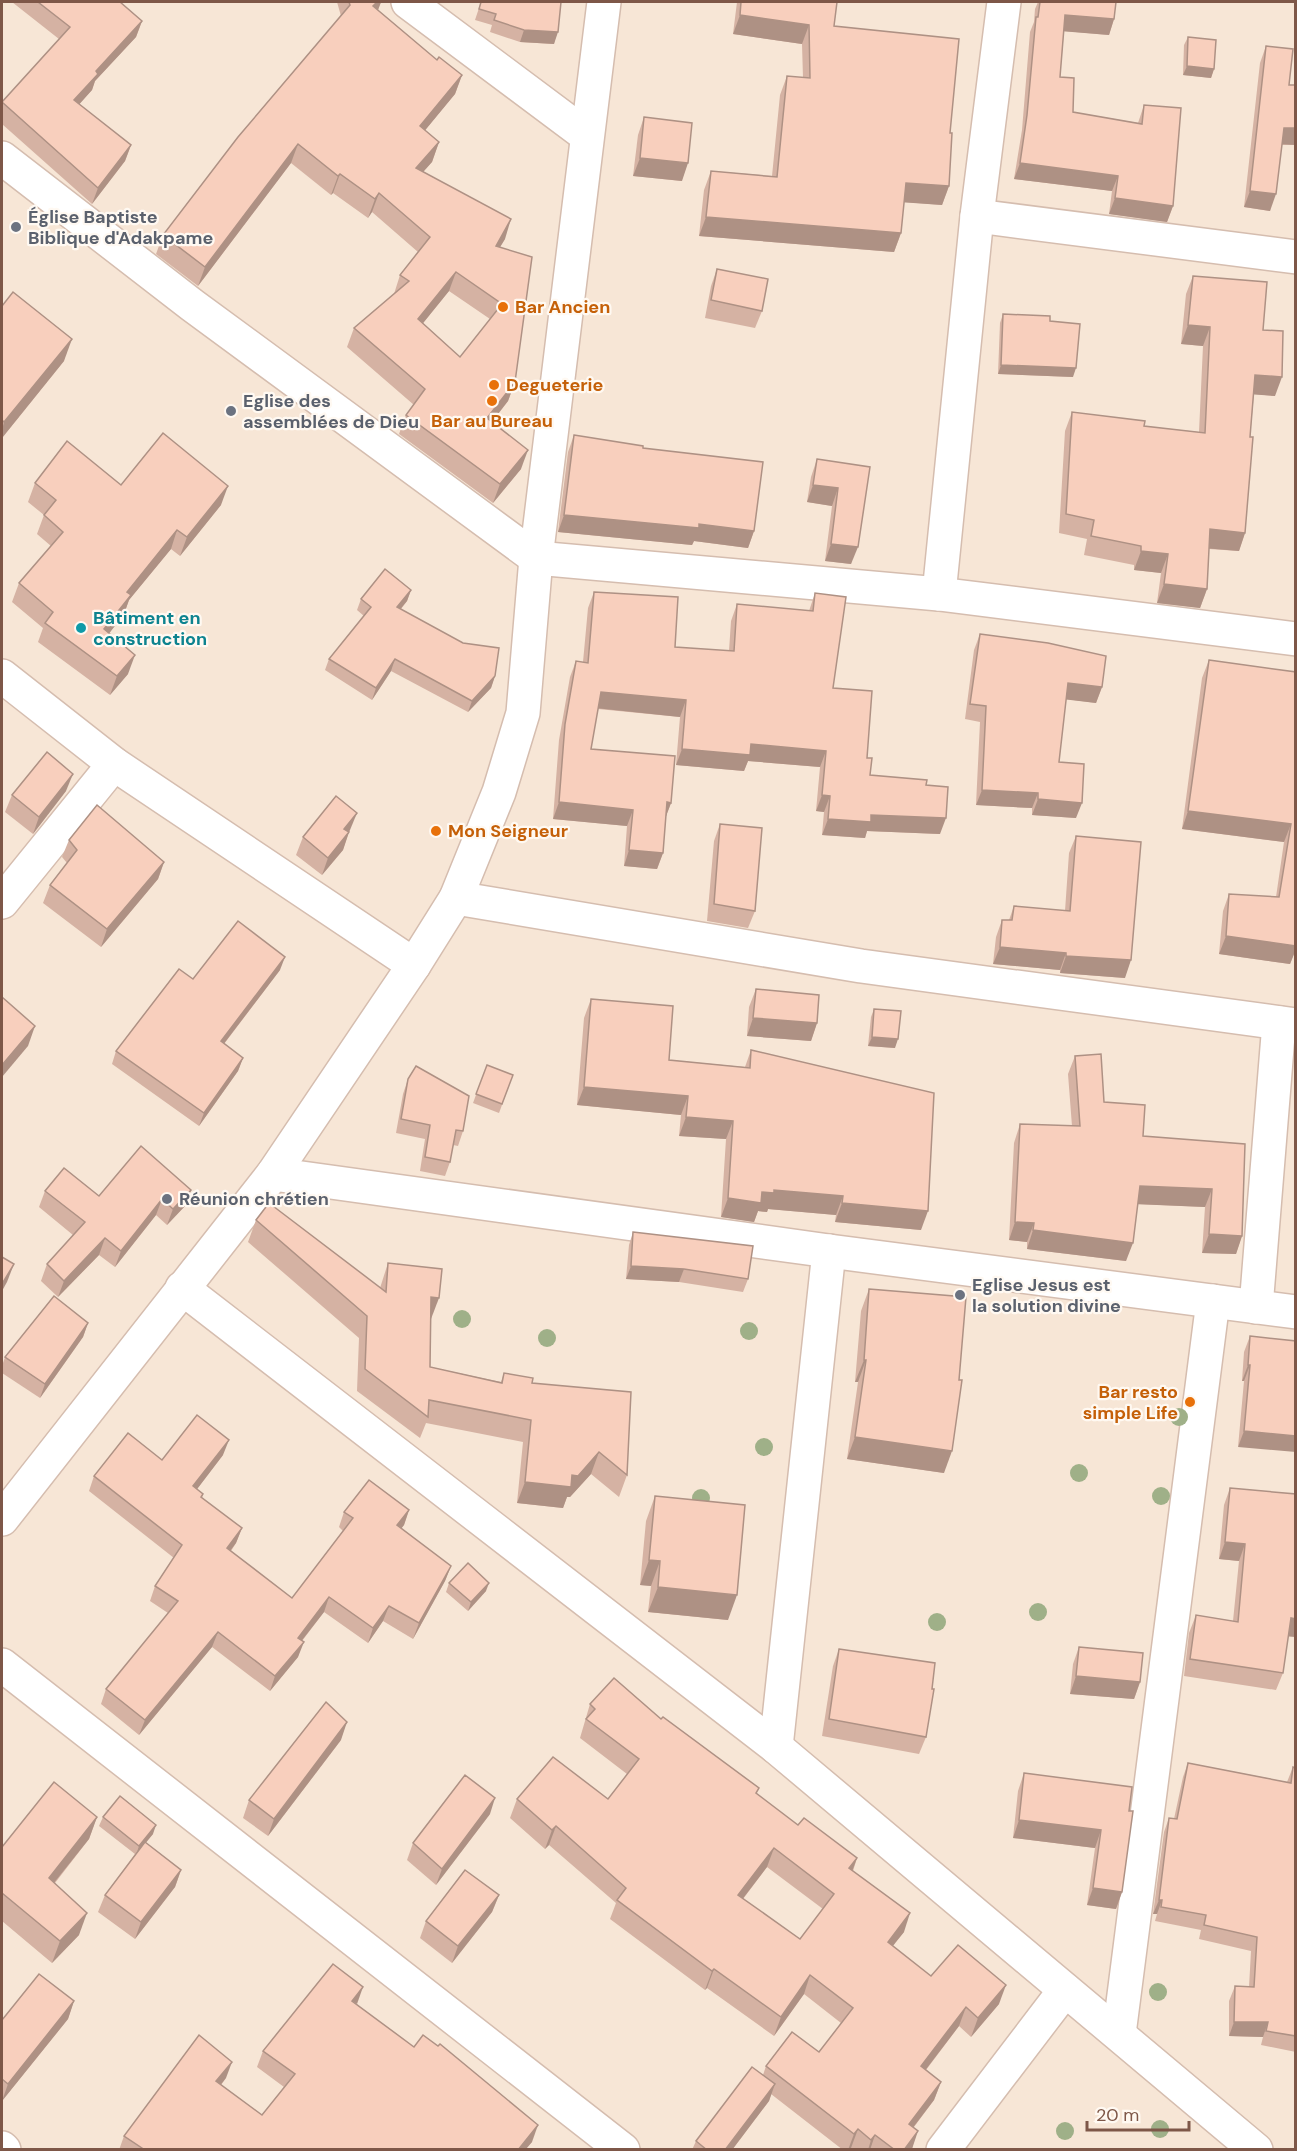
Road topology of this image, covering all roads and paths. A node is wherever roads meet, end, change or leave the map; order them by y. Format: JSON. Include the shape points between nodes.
{"nodes":[{"id":1,"x":408,"y":2,"type":"edge"},
{"id":2,"x":604,"y":2,"type":"edge"},
{"id":3,"x":1004,"y":2,"type":"edge"},
{"id":4,"x":586,"y":135,"type":"junction"},
{"id":5,"x":2,"y":158,"type":"edge"},
{"id":6,"x":977,"y":216,"type":"junction"},
{"id":7,"x":1296,"y":257,"type":"edge"},
{"id":8,"x":536,"y":558,"type":"junction"},
{"id":9,"x":939,"y":594,"type":"junction"},
{"id":10,"x":1296,"y":639,"type":"edge"},
{"id":11,"x":2,"y":676,"type":"edge"},
{"id":12,"x":114,"y":764,"type":"junction"},
{"id":13,"x":456,"y":898,"type":"junction"},
{"id":14,"x":2,"y":902,"type":"edge"},
{"id":15,"x":414,"y":965,"type":"junction"},
{"id":16,"x":1287,"y":1024,"type":"edge"},
{"id":17,"x":273,"y":1174,"type":"junction"},
{"id":18,"x":829,"y":1251,"type":"junction"},
{"id":19,"x":182,"y":1288,"type":"junction"},
{"id":20,"x":1213,"y":1301,"type":"junction"},
{"id":21,"x":1256,"y":1307,"type":"junction"},
{"id":22,"x":1296,"y":1312,"type":"edge"},
{"id":23,"x":2,"y":1519,"type":"edge"},
{"id":24,"x":2,"y":1665,"type":"edge"},
{"id":25,"x":776,"y":1747,"type":"junction"},
{"id":26,"x":1065,"y":1990,"type":"junction"},
{"id":27,"x":1119,"y":2034,"type":"junction"},
{"id":28,"x":623,"y":2150,"type":"edge"},
{"id":29,"x":943,"y":2150,"type":"edge"},
{"id":30,"x":1256,"y":2150,"type":"edge"}],
"edges":[{"from":1,"to":4,"type":"street"},
{"from":2,"to":4,"type":"street"},
{"from":3,"to":6,"type":"street"},
{"from":4,"to":8,"type":"street"},
{"from":5,"to":8,"type":"street"},
{"from":6,"to":7,"type":"street"},
{"from":6,"to":9,"type":"street"},
{"from":8,"to":9,"type":"street"},
{"from":8,"to":13,"type":"street","via":[[523,713],[500,792]]},
{"from":9,"to":10,"type":"street"},
{"from":11,"to":12,"type":"street"},
{"from":12,"to":14,"type":"street"},
{"from":12,"to":15,"type":"street"},
{"from":13,"to":15,"type":"street"},
{"from":13,"to":16,"type":"street","via":[[861,966]]},
{"from":15,"to":17,"type":"street"},
{"from":16,"to":21,"type":"street"},
{"from":17,"to":18,"type":"street"},
{"from":17,"to":19,"type":"street"},
{"from":18,"to":20,"type":"street"},
{"from":18,"to":25,"type":"street"},
{"from":19,"to":23,"type":"street"},
{"from":19,"to":25,"type":"street"},
{"from":20,"to":21,"type":"street"},
{"from":20,"to":27,"type":"street"},
{"from":21,"to":22,"type":"street"},
{"from":24,"to":28,"type":"street"},
{"from":25,"to":26,"type":"street"},
{"from":26,"to":27,"type":"street"},
{"from":26,"to":29,"type":"street"},
{"from":27,"to":30,"type":"street"}]}
